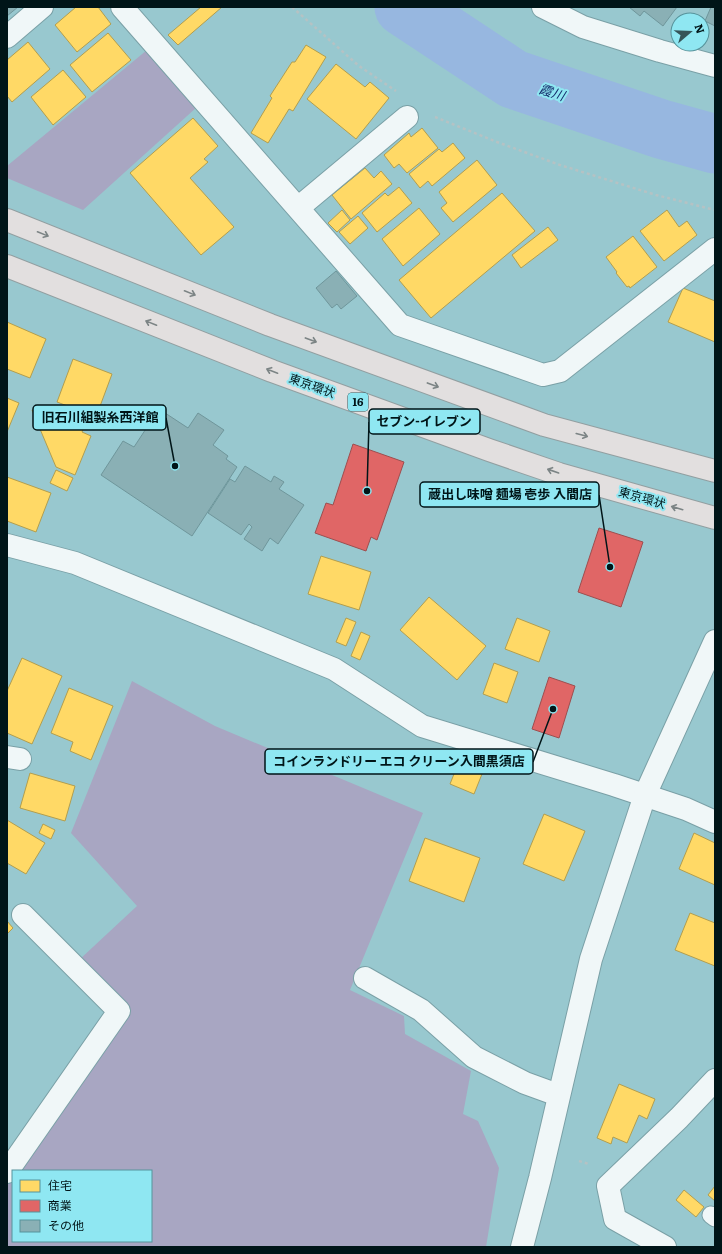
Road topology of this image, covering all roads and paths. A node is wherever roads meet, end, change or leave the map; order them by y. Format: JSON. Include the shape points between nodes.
{"nodes":[{"id":1,"x":42,"y":7,"type":"edge"},
{"id":2,"x":122,"y":7,"type":"edge"},
{"id":3,"x":292,"y":7,"type":"edge"},
{"id":4,"x":546,"y":8,"type":"edge"},
{"id":5,"x":7,"y":37,"type":"edge"},
{"id":6,"x":715,"y":66,"type":"edge"},
{"id":7,"x":398,"y":92,"type":"dead end"},
{"id":8,"x":432,"y":115,"type":"dead end"},
{"id":9,"x":407,"y":117,"type":"dead end"},
{"id":10,"x":298,"y":208,"type":"junction"},
{"id":11,"x":715,"y":210,"type":"edge"},
{"id":12,"x":7,"y":220,"type":"edge"},
{"id":13,"x":715,"y":249,"type":"edge"},
{"id":14,"x":7,"y":266,"type":"edge"},
{"id":15,"x":715,"y":471,"type":"edge"},
{"id":16,"x":715,"y":518,"type":"edge"},
{"id":17,"x":7,"y":545,"type":"edge"},
{"id":18,"x":715,"y":641,"type":"edge"},
{"id":19,"x":645,"y":796,"type":"junction"},
{"id":20,"x":715,"y":822,"type":"edge"},
{"id":21,"x":23,"y":915,"type":"dead end"},
{"id":22,"x":364,"y":978,"type":"dead end"},
{"id":23,"x":715,"y":1080,"type":"edge"},
{"id":24,"x":558,"y":1095,"type":"junction"},
{"id":25,"x":579,"y":1161,"type":"dead end"},
{"id":26,"x":591,"y":1165,"type":"dead end"},
{"id":27,"x":7,"y":1172,"type":"edge"},
{"id":28,"x":522,"y":1247,"type":"edge"},
{"id":29,"x":666,"y":1247,"type":"edge"}],
"edges":[{"from":1,"to":5,"type":"street"},
{"from":2,"to":10,"type":"street"},
{"from":3,"to":7,"type":"path","via":[[359,66]]},
{"from":4,"to":6,"type":"street","via":[[583,27]]},
{"from":8,"to":11,"type":"path","via":[[560,165],[656,195]]},
{"from":9,"to":10,"type":"street"},
{"from":10,"to":13,"type":"street","via":[[400,325],[543,375],[560,370]]},
{"from":12,"to":15,"type":"highway","one_way":true,"via":[[270,326],[544,425]]},
{"from":16,"to":14,"type":"highway","name":"東京環状","number":"16","one_way":true,"via":[[559,474],[489,450],[272,371]]},
{"from":17,"to":19,"type":"street","via":[[75,563],[334,669],[422,726]]},
{"from":18,"to":19,"type":"street"},
{"from":19,"to":20,"type":"street","via":[[686,809]]},
{"from":19,"to":24,"type":"street","via":[[591,959]]},
{"from":21,"to":27,"type":"street","via":[[119,1011]]},
{"from":22,"to":24,"type":"street","via":[[421,1010],[474,1057]]},
{"from":23,"to":29,"type":"street","via":[[608,1186],[615,1219]]},
{"from":24,"to":28,"type":"street"},
{"from":25,"to":26,"type":"path"}]}
